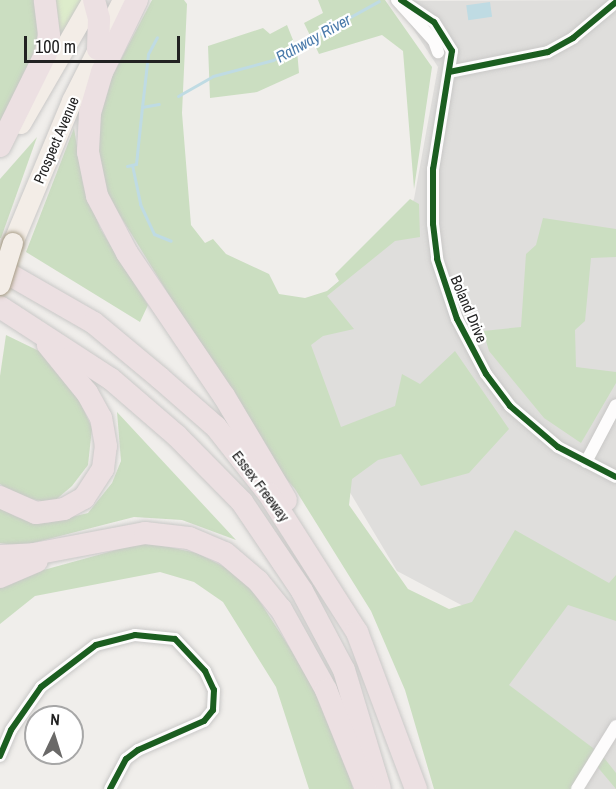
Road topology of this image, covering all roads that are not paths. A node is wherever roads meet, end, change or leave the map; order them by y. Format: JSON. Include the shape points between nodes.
{"nodes":[{"id":1,"x":45,"y":0,"type":"edge"},
{"id":2,"x":93,"y":0,"type":"edge"},
{"id":3,"x":123,"y":0,"type":"edge"},
{"id":4,"x":137,"y":0,"type":"edge"},
{"id":5,"x":399,"y":0,"type":"edge"},
{"id":6,"x":616,"y":2,"type":"edge"},
{"id":7,"x":98,"y":49,"type":"junction"},
{"id":8,"x":449,"y":72,"type":"junction"},
{"id":9,"x":0,"y":146,"type":"edge"},
{"id":10,"x":0,"y":157,"type":"edge"},
{"id":11,"x":0,"y":268,"type":"edge"},
{"id":12,"x":0,"y":285,"type":"edge"},
{"id":13,"x":0,"y":307,"type":"edge"},
{"id":14,"x":32,"y":325,"type":"junction"},
{"id":15,"x":616,"y":405,"type":"edge"},
{"id":16,"x":586,"y":462,"type":"junction"},
{"id":17,"x":616,"y":477,"type":"edge"},
{"id":18,"x":0,"y":497,"type":"edge"},
{"id":19,"x":89,"y":542,"type":"junction"},
{"id":20,"x":0,"y":556,"type":"edge"},
{"id":21,"x":323,"y":574,"type":"junction"},
{"id":22,"x":0,"y":577,"type":"edge"},
{"id":23,"x":616,"y":726,"type":"edge"},
{"id":24,"x":0,"y":756,"type":"edge"},
{"id":25,"x":110,"y":789,"type":"edge"},
{"id":26,"x":366,"y":789,"type":"edge"},
{"id":27,"x":381,"y":789,"type":"edge"},
{"id":28,"x":416,"y":789,"type":"edge"},
{"id":29,"x":577,"y":789,"type":"edge"}],
"edges":[{"from":1,"to":9,"type":"highway","via":[[49,35],[46,53]]},
{"from":2,"to":7,"type":"highway","via":[[99,19]]},
{"from":2,"to":10,"type":"main road"},
{"from":3,"to":7,"type":"main road","name":"Prospect Avenue"},
{"from":4,"to":21,"type":"highway","via":[[102,72],[90,113],[88,152],[97,196],[127,253],[271,470]]},
{"from":5,"to":8,"type":"street","name":"Boland Drive","via":[[434,41]]},
{"from":5,"to":8,"type":"street","name":"Boland Drive","via":[[442,31],[452,51]]},
{"from":6,"to":8,"type":"street","via":[[573,38],[548,52]]},
{"from":7,"to":12,"type":"main road","name":"Prospect Avenue","bridge":true,"via":[[49,153]]},
{"from":8,"to":16,"type":"street","name":"Boland Drive","via":[[432,190],[433,224],[445,289],[486,374],[510,406],[558,447]]},
{"from":11,"to":21,"type":"highway","name":"Essex Freeway","via":[[94,323],[216,427],[269,494]]},
{"from":13,"to":14,"type":"highway","name":"Essex Freeway"},
{"from":14,"to":18,"type":"highway","via":[[95,406],[105,432],[106,458],[92,490],[64,509],[36,513]]},
{"from":14,"to":27,"type":"highway","name":"Essex Freeway","via":[[111,379],[177,436],[242,502],[302,591],[344,670]]},
{"from":15,"to":16,"type":"street"},
{"from":16,"to":17,"type":"street","name":"Boland Drive"},
{"from":19,"to":20,"type":"highway","via":[[34,554]]},
{"from":19,"to":22,"type":"highway"},
{"from":19,"to":26,"type":"highway","via":[[125,534],[168,534],[207,544],[241,565],[280,609],[309,659],[326,690]]},
{"from":21,"to":28,"type":"highway","name":"Essex Freeway","via":[[357,632]]},
{"from":23,"to":29,"type":"street"},
{"from":24,"to":25,"type":"street","via":[[11,730],[41,687],[96,645],[135,634],[176,639],[206,671],[214,690],[213,710],[204,721],[126,759]]}]}
